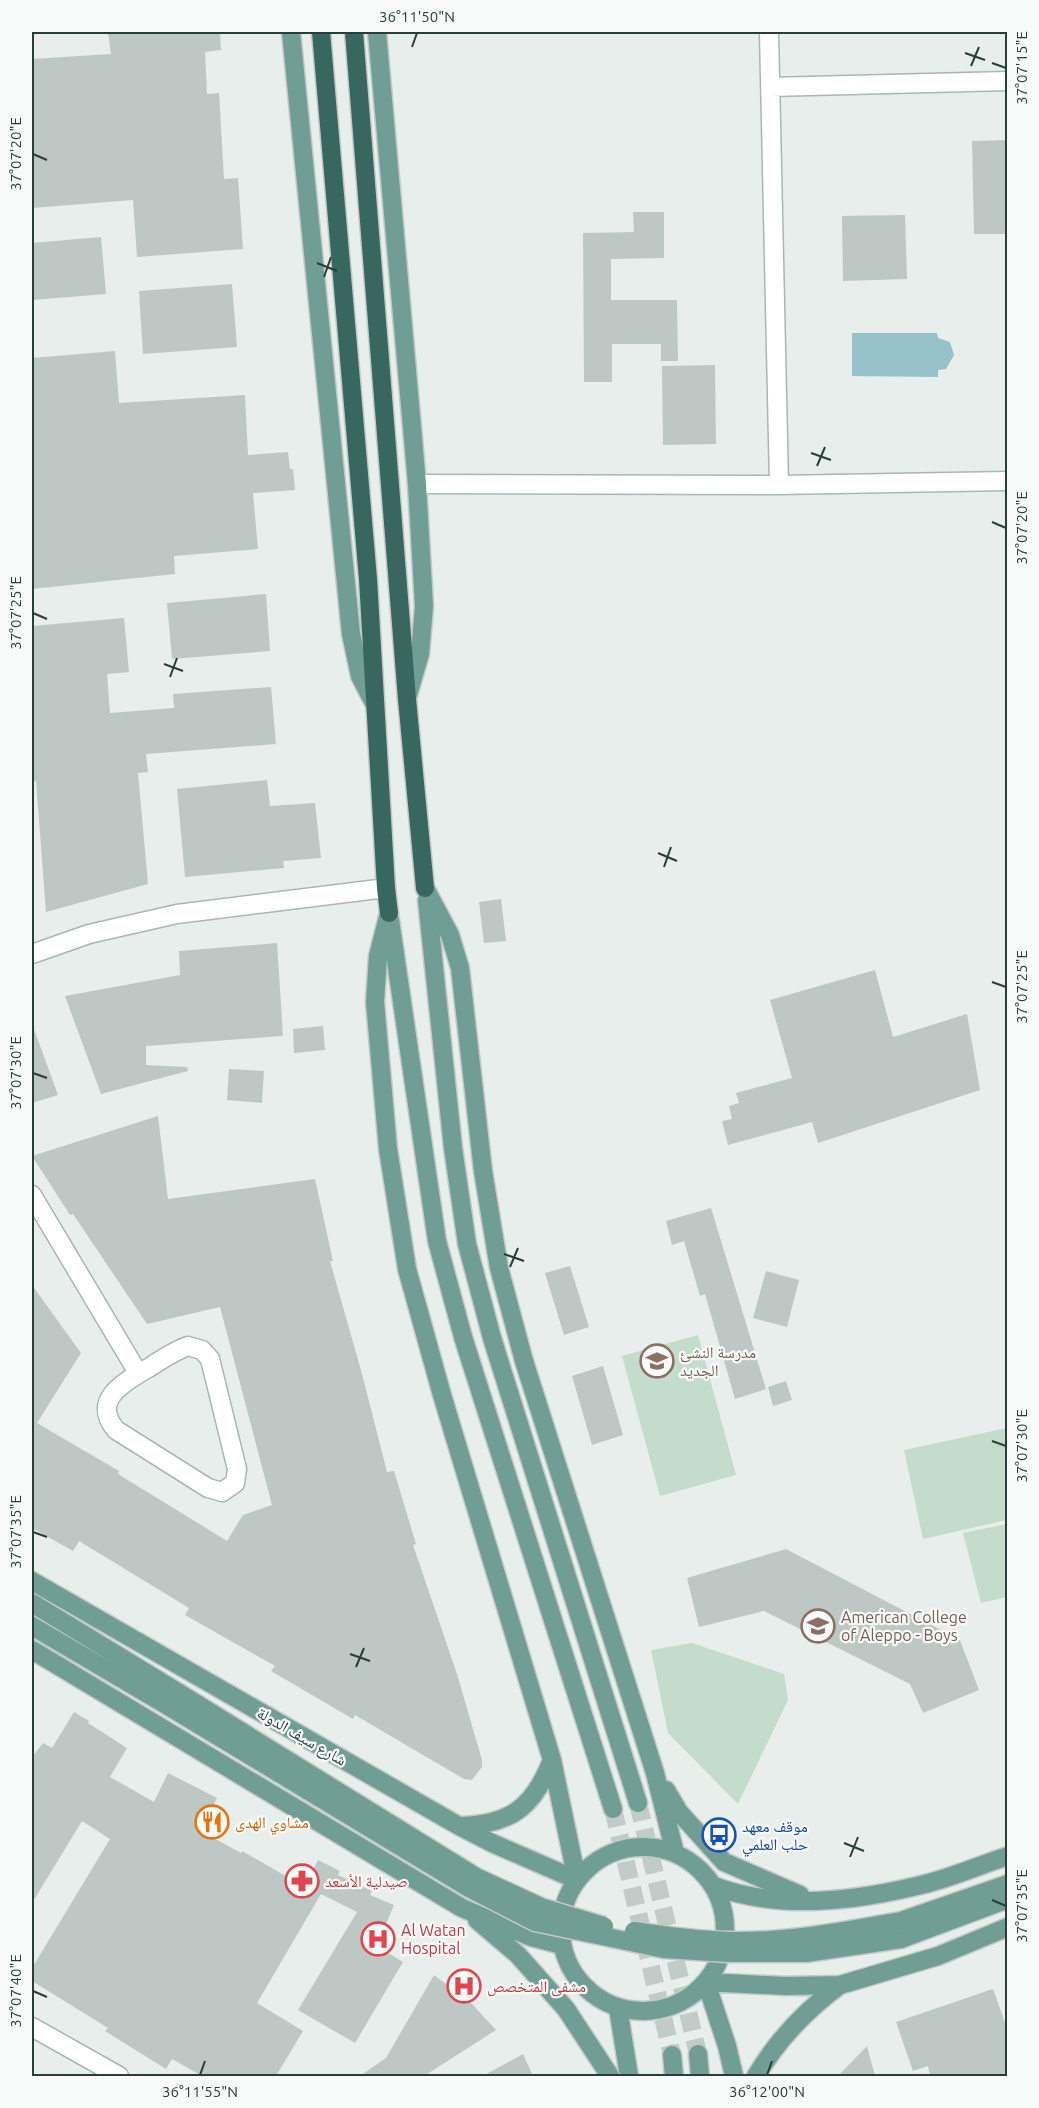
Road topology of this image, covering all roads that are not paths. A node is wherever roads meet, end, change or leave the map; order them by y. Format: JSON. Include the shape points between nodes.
{"nodes":[{"id":1,"x":291,"y":32,"type":"edge"},
{"id":2,"x":321,"y":32,"type":"edge"},
{"id":3,"x":354,"y":32,"type":"edge"},
{"id":4,"x":377,"y":32,"type":"edge"},
{"id":5,"x":769,"y":32,"type":"edge"},
{"id":6,"x":1008,"y":81,"type":"edge"},
{"id":7,"x":770,"y":87,"type":"junction"},
{"id":8,"x":1008,"y":481,"type":"edge"},
{"id":9,"x":417,"y":484,"type":"junction"},
{"id":10,"x":778,"y":485,"type":"junction"},
{"id":11,"x":407,"y":699,"type":"junction"},
{"id":12,"x":374,"y":703,"type":"junction"},
{"id":13,"x":386,"y":888,"type":"junction"},
{"id":14,"x":425,"y":888,"type":"junction"},
{"id":15,"x":389,"y":913,"type":"junction"},
{"id":16,"x":32,"y":954,"type":"edge"},
{"id":17,"x":32,"y":1195,"type":"edge"},
{"id":18,"x":138,"y":1373,"type":"junction"},
{"id":19,"x":32,"y":1581,"type":"edge"},
{"id":20,"x":32,"y":1603,"type":"edge"},
{"id":21,"x":32,"y":1626,"type":"edge"},
{"id":22,"x":32,"y":1650,"type":"edge"},
{"id":23,"x":173,"y":1700,"type":"junction"},
{"id":24,"x":552,"y":1760,"type":"junction"},
{"id":25,"x":655,"y":1773,"type":"junction"},
{"id":26,"x":638,"y":1803,"type":"tunnel mouth"},
{"id":27,"x":613,"y":1809,"type":"tunnel mouth"},
{"id":28,"x":459,"y":1826,"type":"junction"},
{"id":29,"x":675,"y":1853,"type":"junction"},
{"id":30,"x":1008,"y":1856,"type":"edge"},
{"id":31,"x":577,"y":1880,"type":"junction"},
{"id":32,"x":1008,"y":1884,"type":"edge"},
{"id":33,"x":714,"y":1886,"type":"junction"},
{"id":34,"x":1008,"y":1899,"type":"edge"},
{"id":35,"x":814,"y":1901,"type":"junction"},
{"id":36,"x":462,"y":1908,"type":"junction"},
{"id":37,"x":1008,"y":1927,"type":"edge"},
{"id":38,"x":901,"y":1930,"type":"junction"},
{"id":39,"x":562,"y":1945,"type":"junction"},
{"id":40,"x":706,"y":1982,"type":"junction"},
{"id":41,"x":840,"y":1984,"type":"junction"},
{"id":42,"x":618,"y":2008,"type":"junction"},
{"id":43,"x":32,"y":2027,"type":"edge"},
{"id":44,"x":698,"y":2054,"type":"tunnel mouth"},
{"id":45,"x":672,"y":2055,"type":"tunnel mouth"},
{"id":46,"x":119,"y":2076,"type":"edge"},
{"id":47,"x":610,"y":2076,"type":"edge"},
{"id":48,"x":629,"y":2076,"type":"edge"},
{"id":49,"x":674,"y":2076,"type":"edge"},
{"id":50,"x":700,"y":2076,"type":"edge"},
{"id":51,"x":734,"y":2076,"type":"edge"},
{"id":52,"x":756,"y":2076,"type":"edge"}],
"edges":[{"from":1,"to":12,"type":"main road","via":[[351,634],[360,676]]},
{"from":2,"to":12,"type":"highway","via":[[368,579]]},
{"from":3,"to":11,"type":"highway"},
{"from":4,"to":9,"type":"main road"},
{"from":5,"to":7,"type":"street"},
{"from":6,"to":7,"type":"street"},
{"from":7,"to":10,"type":"street"},
{"from":8,"to":10,"type":"street"},
{"from":9,"to":10,"type":"street"},
{"from":9,"to":11,"type":"main road","via":[[424,606],[420,654]]},
{"from":11,"to":14,"type":"highway"},
{"from":12,"to":13,"type":"highway"},
{"from":13,"to":15,"type":"highway"},
{"from":13,"to":16,"type":"street","via":[[177,914],[89,934]]},
{"from":14,"to":25,"type":"main road","via":[[450,935],[460,968],[483,1171],[499,1268],[524,1361]]},
{"from":14,"to":26,"type":"main road","via":[[467,1244],[492,1338]]},
{"from":15,"to":24,"type":"main road","via":[[378,956],[375,1002],[388,1149],[407,1269]]},
{"from":15,"to":27,"type":"main road","via":[[437,1241],[463,1337]]},
{"from":17,"to":18,"type":"street"},
{"from":18,"to":18,"type":"street","via":[[110,1397],[110,1424],[208,1488],[222,1492],[230,1488],[237,1469],[210,1359],[188,1346]]},
{"from":19,"to":28,"type":"main road","name":"شارع سيف الدولة"},
{"from":20,"to":23,"type":"main road"},
{"from":21,"to":23,"type":"main road"},
{"from":22,"to":36,"type":"main road"},
{"from":23,"to":38,"type":"main road","bridge":true,"via":[[476,1877],[541,1907],[607,1927],[732,1941]]},
{"from":24,"to":28,"type":"main road","via":[[543,1783],[527,1803],[507,1817],[484,1825]]},
{"from":24,"to":31,"type":"main road"},
{"from":25,"to":29,"type":"main road"},
{"from":25,"to":35,"type":"main road","via":[[679,1812],[724,1862]]},
{"from":28,"to":31,"type":"main road","name":"شارع سيف الدولة"},
{"from":29,"to":31,"type":"main road","via":[[639,1846],[621,1849],[604,1856]]},
{"from":29,"to":33,"type":"main road","via":[[704,1872]]},
{"from":30,"to":35,"type":"main road","via":[[926,1884],[839,1901]]},
{"from":31,"to":39,"type":"main road","via":[[563,1911]]},
{"from":32,"to":38,"type":"main road"},
{"from":33,"to":35,"type":"main road","via":[[737,1895]]},
{"from":33,"to":40,"type":"main road","via":[[726,1925],[724,1946]]},
{"from":34,"to":38,"type":"main road"},
{"from":36,"to":39,"type":"main road","via":[[531,1937]]},
{"from":36,"to":47,"type":"main road","via":[[518,1955],[566,2009]]},
{"from":37,"to":41,"type":"main road","via":[[938,1956]]},
{"from":39,"to":42,"type":"main road","via":[[582,1984]]},
{"from":40,"to":41,"type":"main road"},
{"from":40,"to":42,"type":"main road","via":[[688,1998],[666,2008]]},
{"from":40,"to":51,"type":"main road"},
{"from":41,"to":52,"type":"main road","via":[[800,2019]]},
{"from":42,"to":48,"type":"main road"},
{"from":43,"to":46,"type":"street"},
{"from":44,"to":50,"type":"main road"},
{"from":45,"to":49,"type":"main road"}]}
